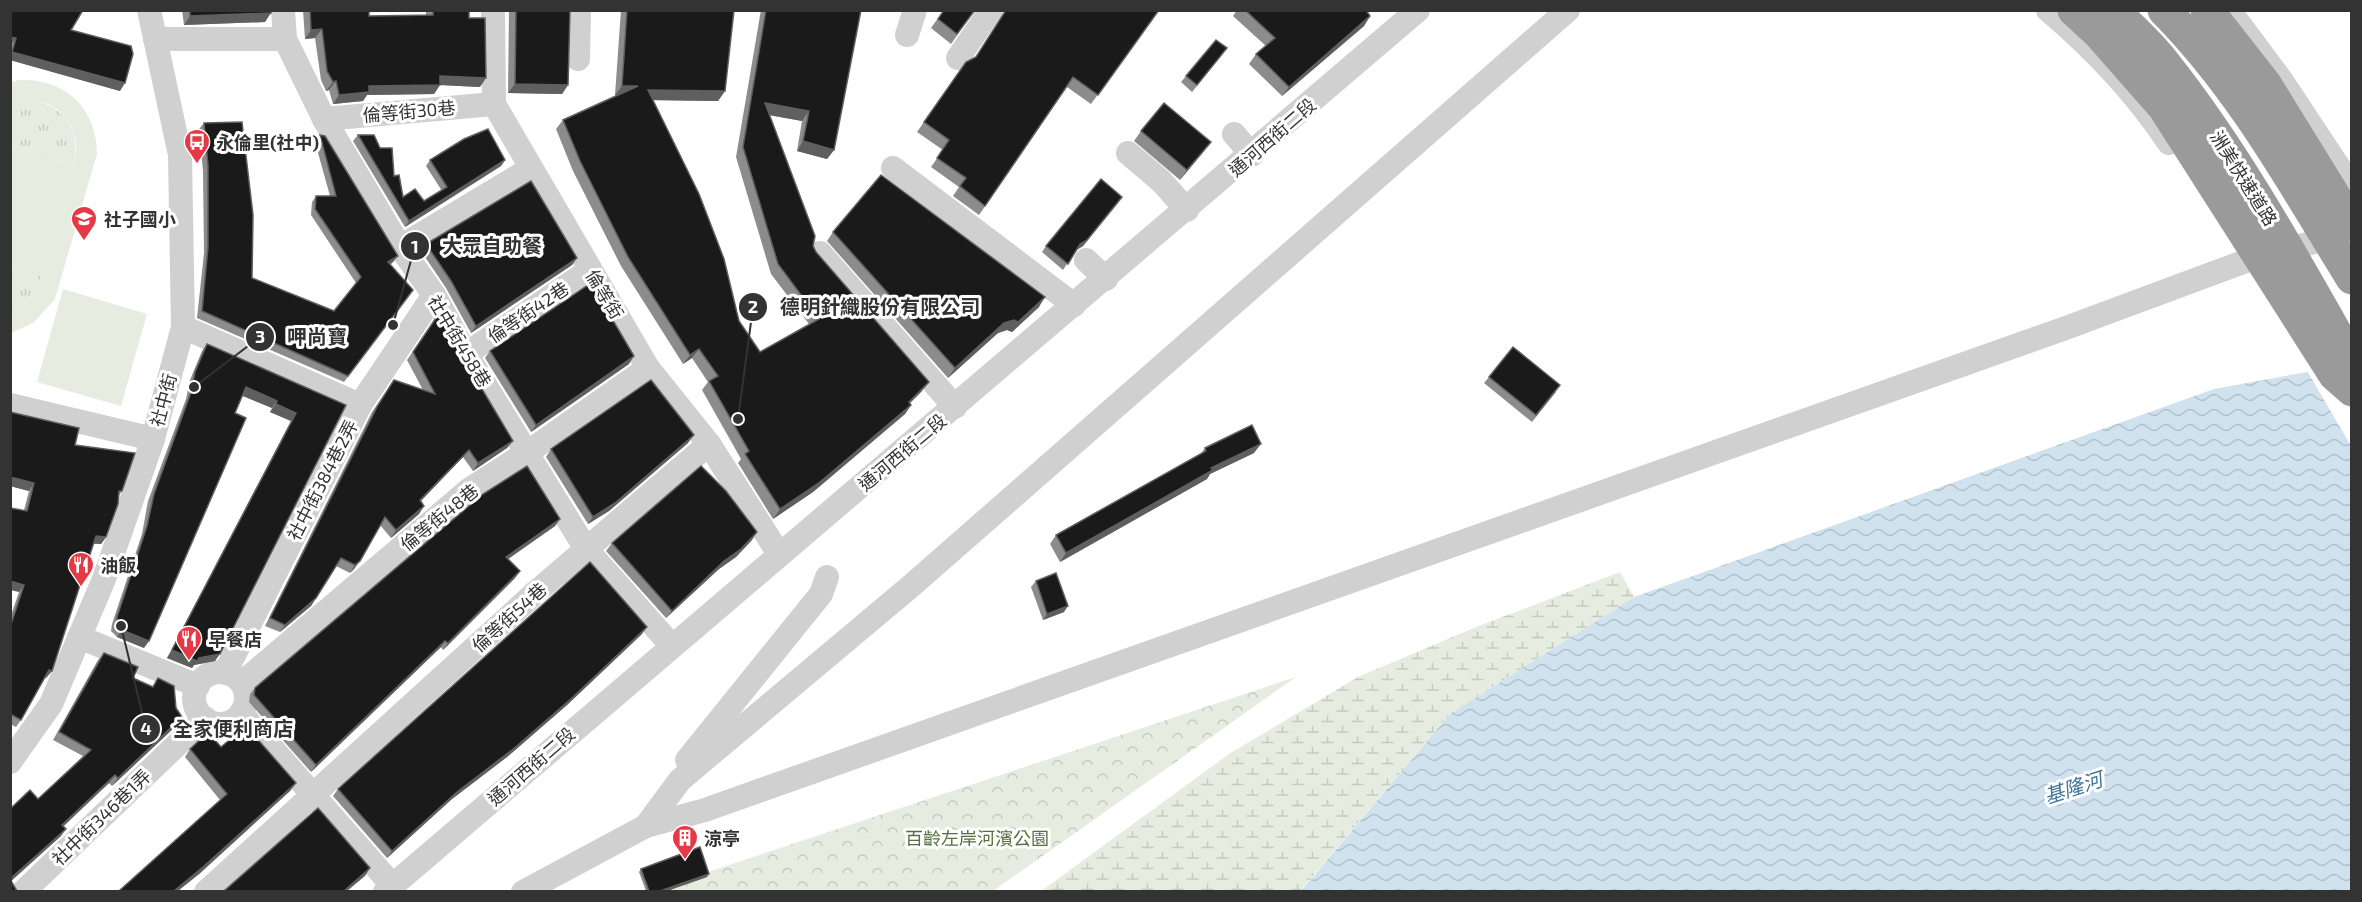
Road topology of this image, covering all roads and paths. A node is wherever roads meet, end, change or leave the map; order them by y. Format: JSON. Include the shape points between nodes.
{"nodes":[{"id":1,"x":149,"y":10,"type":"edge"},
{"id":2,"x":283,"y":10,"type":"edge"},
{"id":3,"x":493,"y":10,"type":"edge"},
{"id":4,"x":579,"y":10,"type":"edge"},
{"id":5,"x":915,"y":10,"type":"edge"},
{"id":6,"x":991,"y":10,"type":"edge"},
{"id":7,"x":1418,"y":10,"type":"edge"},
{"id":8,"x":1568,"y":10,"type":"edge"},
{"id":9,"x":2048,"y":10,"type":"edge"},
{"id":10,"x":2074,"y":10,"type":"edge"},
{"id":11,"x":2113,"y":10,"type":"edge"},
{"id":12,"x":2166,"y":10,"type":"edge"},
{"id":13,"x":2206,"y":10,"type":"edge"},
{"id":14,"x":2229,"y":10,"type":"edge"},
{"id":15,"x":907,"y":35,"type":"dead end"},
{"id":16,"x":154,"y":39,"type":"junction"},
{"id":17,"x":285,"y":39,"type":"junction"},
{"id":18,"x":958,"y":58,"type":"dead end"},
{"id":19,"x":578,"y":59,"type":"dead end"},
{"id":20,"x":2107,"y":68,"type":"junction"},
{"id":21,"x":494,"y":104,"type":"junction"},
{"id":22,"x":324,"y":118,"type":"junction"},
{"id":23,"x":1234,"y":134,"type":"dead end"},
{"id":24,"x":1128,"y":153,"type":"dead end"},
{"id":25,"x":1252,"y":155,"type":"junction"},
{"id":26,"x":893,"y":168,"type":"dead end"},
{"id":27,"x":530,"y":169,"type":"junction"},
{"id":28,"x":2352,"y":187,"type":"edge"},
{"id":29,"x":1187,"y":210,"type":"junction"},
{"id":30,"x":2352,"y":225,"type":"edge"},
{"id":31,"x":2352,"y":232,"type":"edge"},
{"id":32,"x":400,"y":248,"type":"junction"},
{"id":33,"x":820,"y":254,"type":"edge"},
{"id":34,"x":1086,"y":260,"type":"dead end"},
{"id":35,"x":2246,"y":261,"type":"junction"},
{"id":36,"x":591,"y":270,"type":"junction"},
{"id":37,"x":2352,"y":278,"type":"edge"},
{"id":38,"x":1106,"y":279,"type":"junction"},
{"id":39,"x":434,"y":295,"type":"junction"},
{"id":40,"x":1074,"y":305,"type":"junction"},
{"id":41,"x":183,"y":327,"type":"junction"},
{"id":42,"x":466,"y":354,"type":"junction"},
{"id":43,"x":2352,"y":362,"type":"edge"},
{"id":44,"x":648,"y":368,"type":"junction"},
{"id":45,"x":2352,"y":390,"type":"edge"},
{"id":46,"x":10,"y":405,"type":"edge"},
{"id":47,"x":360,"y":405,"type":"junction"},
{"id":48,"x":955,"y":407,"type":"junction"},
{"id":49,"x":153,"y":439,"type":"junction"},
{"id":50,"x":709,"y":444,"type":"junction"},
{"id":51,"x":528,"y":452,"type":"junction"},
{"id":52,"x":586,"y":549,"type":"junction"},
{"id":53,"x":779,"y":554,"type":"junction"},
{"id":54,"x":827,"y":577,"type":"dead end"},
{"id":55,"x":79,"y":637,"type":"junction"},
{"id":56,"x":672,"y":646,"type":"junction"},
{"id":57,"x":233,"y":678,"type":"junction"},
{"id":58,"x":198,"y":686,"type":"junction"},
{"id":59,"x":241,"y":713,"type":"junction"},
{"id":60,"x":205,"y":718,"type":"junction"},
{"id":61,"x":13,"y":756,"type":"edge"},
{"id":62,"x":680,"y":780,"type":"junction"},
{"id":63,"x":314,"y":795,"type":"junction"},
{"id":64,"x":646,"y":826,"type":"junction"},
{"id":65,"x":388,"y":888,"type":"edge"},
{"id":66,"x":23,"y":891,"type":"edge"},
{"id":67,"x":207,"y":891,"type":"edge"},
{"id":68,"x":523,"y":891,"type":"edge"}],
"edges":[{"from":1,"to":16,"type":"street","name":"社中街"},
{"from":2,"to":17,"type":"street"},
{"from":3,"to":21,"type":"street","name":"倫等街"},
{"from":4,"to":19,"type":"street"},
{"from":5,"to":15,"type":"street"},
{"from":6,"to":18,"type":"street"},
{"from":7,"to":25,"type":"street","name":"通河西街二段"},
{"from":8,"to":62,"type":"street","via":[[911,586]]},
{"from":9,"to":20,"type":"street"},
{"from":10,"to":45,"type":"highway","bridge":true,"via":[[2164,107],[2335,375]]},
{"from":11,"to":43,"type":"highway","name":"洲美快速道路","bridge":true,"via":[[2163,61],[2217,135],[2288,248]]},
{"from":12,"to":20,"type":"street"},
{"from":12,"to":37,"type":"highway","name":"洲美快速道路","bridge":true,"via":[[2198,44],[2254,123]]},
{"from":13,"to":30,"type":"highway","via":[[2265,84]]},
{"from":14,"to":28,"type":"street","via":[[2282,81]]},
{"from":16,"to":17,"type":"street"},
{"from":16,"to":41,"type":"street","name":"社中街","via":[[180,155]]},
{"from":17,"to":22,"type":"street","name":"社中街458巷"},
{"from":20,"to":35,"type":"street","via":[[2156,123]]},
{"from":21,"to":22,"type":"street","name":"倫等街30巷"},
{"from":21,"to":27,"type":"street","name":"倫等街"},
{"from":22,"to":32,"type":"street","name":"社中街458巷"},
{"from":23,"to":25,"type":"street"},
{"from":24,"to":29,"type":"street"},
{"from":25,"to":29,"type":"street","name":"通河西街二段"},
{"from":26,"to":40,"type":"street"},
{"from":27,"to":32,"type":"street"},
{"from":27,"to":36,"type":"street","name":"倫等街"},
{"from":29,"to":38,"type":"street","name":"通河西街二段"},
{"from":31,"to":35,"type":"street"},
{"from":32,"to":39,"type":"street","name":"社中街458巷"},
{"from":33,"to":48,"type":"street"},
{"from":34,"to":38,"type":"street"},
{"from":35,"to":64,"type":"street","via":[[727,802]]},
{"from":36,"to":42,"type":"street","name":"倫等街42巷"},
{"from":36,"to":44,"type":"street","name":"倫等街"},
{"from":38,"to":40,"type":"street","name":"通河西街二段"},
{"from":39,"to":42,"type":"street","name":"社中街458巷"},
{"from":39,"to":47,"type":"street","name":"社中街384巷2弄"},
{"from":40,"to":48,"type":"street","name":"通河西街二段"},
{"from":41,"to":47,"type":"street"},
{"from":41,"to":49,"type":"street","name":"社中街"},
{"from":42,"to":51,"type":"street","name":"社中街458巷"},
{"from":44,"to":50,"type":"street","name":"倫等街"},
{"from":44,"to":51,"type":"street","name":"倫等街48巷"},
{"from":46,"to":49,"type":"street"},
{"from":47,"to":57,"type":"street","name":"社中街384巷2弄"},
{"from":48,"to":53,"type":"street","name":"通河西街二段"},
{"from":49,"to":55,"type":"street","name":"社中街","via":[[104,579]]},
{"from":50,"to":52,"type":"street","name":"倫等街54巷"},
{"from":50,"to":53,"type":"street","name":"倫等街"},
{"from":51,"to":52,"type":"street","name":"社中街458巷"},
{"from":51,"to":57,"type":"street","name":"倫等街48巷","via":[[470,489]]},
{"from":52,"to":56,"type":"street","name":"社中街458巷"},
{"from":52,"to":63,"type":"street","name":"倫等街54巷"},
{"from":53,"to":56,"type":"street","name":"通河西街二段"},
{"from":54,"to":62,"type":"street","via":[[821,594],[678,771]]},
{"from":55,"to":58,"type":"street"},
{"from":55,"to":61,"type":"street","name":"社中街","via":[[51,704]]},
{"from":56,"to":65,"type":"street","name":"通河西街二段"},
{"from":57,"to":58,"type":"street","via":[[206,676]]},
{"from":57,"to":59,"type":"street","via":[[246,698]]},
{"from":58,"to":60,"type":"street","via":[[196,705]]},
{"from":59,"to":60,"type":"street","via":[[228,722]]},
{"from":59,"to":63,"type":"street"},
{"from":60,"to":66,"type":"street","name":"社中街346巷1弄"},
{"from":62,"to":64,"type":"street"},
{"from":63,"to":65,"type":"street"},
{"from":63,"to":67,"type":"street","name":"倫等街54巷"},
{"from":64,"to":68,"type":"street"}]}
